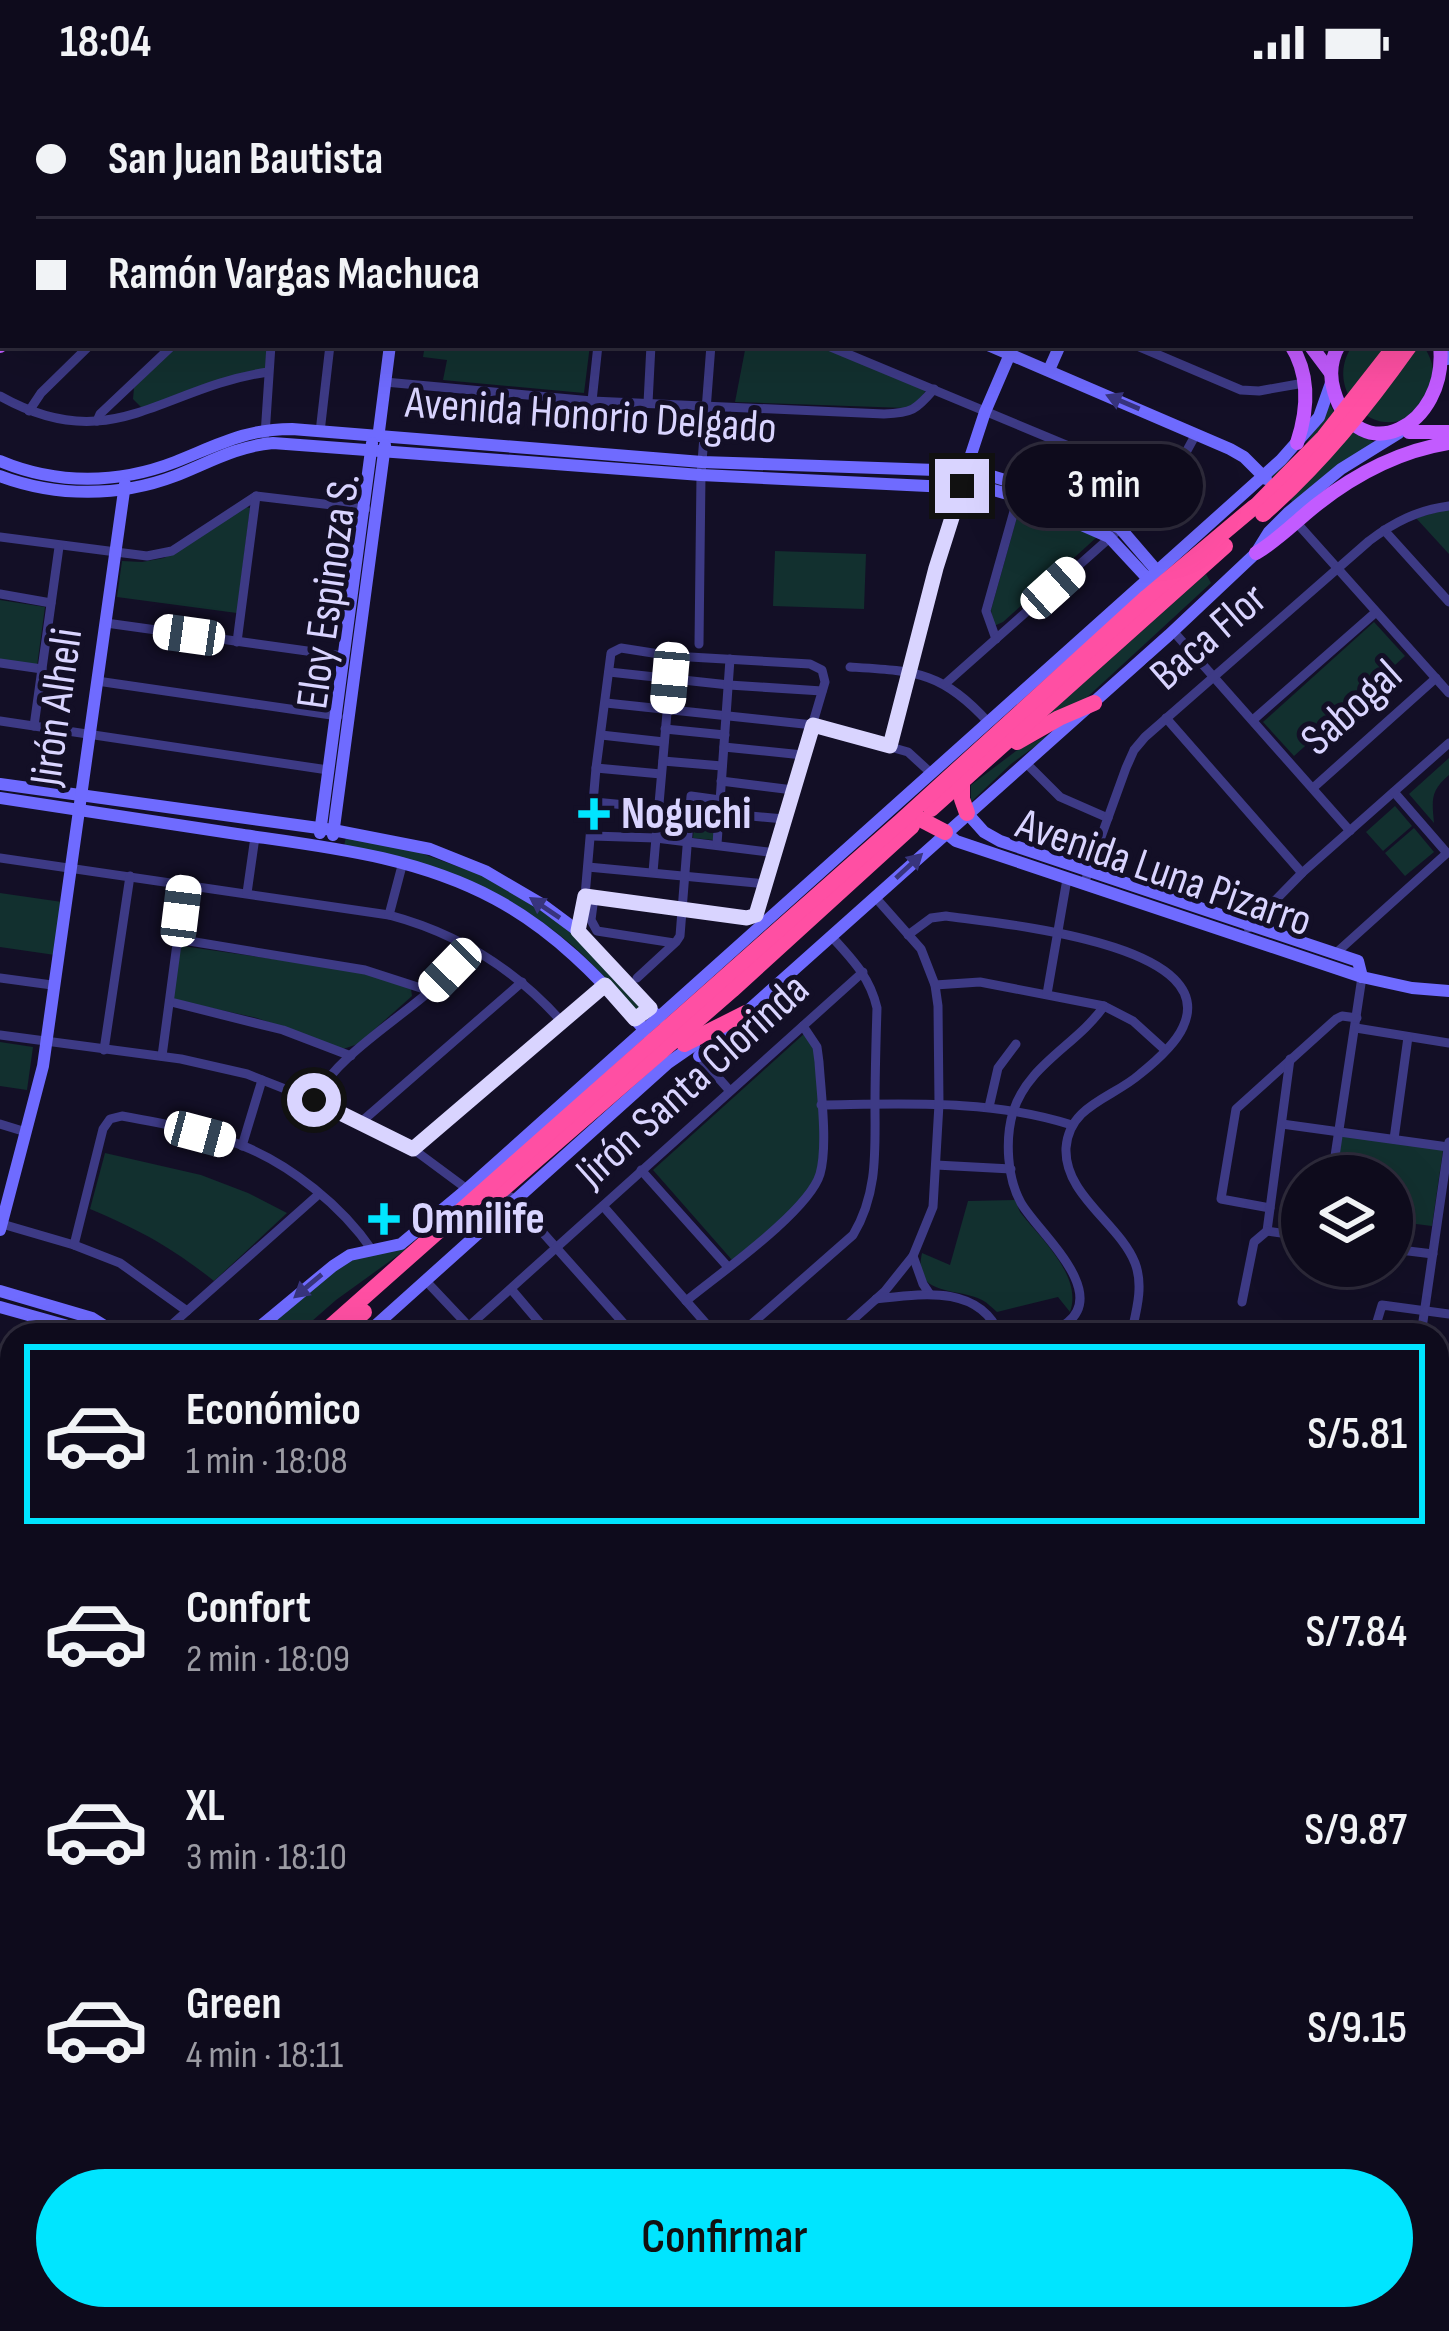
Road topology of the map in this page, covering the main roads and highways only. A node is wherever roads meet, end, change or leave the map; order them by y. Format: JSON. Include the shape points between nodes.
{"nodes":[{"id":1,"x":1293,"y":348,"type":"edge"},
{"id":2,"x":1312,"y":348,"type":"edge"},
{"id":3,"x":1338,"y":348,"type":"edge"},
{"id":4,"x":1394,"y":348,"type":"edge"},
{"id":5,"x":1409,"y":348,"type":"edge"},
{"id":6,"x":1446,"y":359,"type":"edge"},
{"id":7,"x":1331,"y":378,"type":"junction"},
{"id":8,"x":1449,"y":432,"type":"edge"},
{"id":9,"x":1401,"y":433,"type":"junction"},
{"id":10,"x":1297,"y":443,"type":"road end"},
{"id":11,"x":1449,"y":443,"type":"edge"},
{"id":12,"x":1258,"y":510,"type":"junction"},
{"id":13,"x":1256,"y":553,"type":"road end"},
{"id":14,"x":1094,"y":703,"type":"road end"},
{"id":15,"x":990,"y":757,"type":"junction"},
{"id":16,"x":962,"y":781,"type":"junction"},
{"id":17,"x":967,"y":813,"type":"road end"},
{"id":18,"x":920,"y":819,"type":"junction"},
{"id":19,"x":945,"y":832,"type":"road end"},
{"id":20,"x":836,"y":860,"type":"road end"},
{"id":21,"x":799,"y":910,"type":"junction"},
{"id":22,"x":769,"y":938,"type":"junction"},
{"id":23,"x":719,"y":963,"type":"road end"},
{"id":24,"x":744,"y":1015,"type":"road end"},
{"id":25,"x":639,"y":1026,"type":"road end"},
{"id":26,"x":638,"y":1054,"type":"junction"},
{"id":27,"x":628,"y":1082,"type":"junction"},
{"id":28,"x":335,"y":1323,"type":"edge"},
{"id":29,"x":353,"y":1323,"type":"edge"}],
"edges":[{"from":1,"to":10,"type":"main road","via":[[1304,383]]},
{"from":2,"to":7,"type":"main road"},
{"from":3,"to":7,"type":"main road"},
{"from":4,"to":12,"type":"highway","bridge":true},
{"from":5,"to":12,"type":"highway","bridge":true,"via":[[1333,446]]},
{"from":6,"to":9,"type":"main road","via":[[1442,404]]},
{"from":7,"to":9,"type":"main road","via":[[1348,416],[1380,433]]},
{"from":8,"to":9,"type":"main road"},
{"from":11,"to":13,"type":"main road","via":[[1356,477],[1292,517]]},
{"from":12,"to":15,"type":"highway"},
{"from":12,"to":21,"type":"highway","via":[[1147,597]]},
{"from":14,"to":15,"type":"highway"},
{"from":15,"to":16,"type":"highway"},
{"from":16,"to":17,"type":"highway"},
{"from":16,"to":18,"type":"highway"},
{"from":18,"to":19,"type":"highway"},
{"from":18,"to":27,"type":"highway"},
{"from":20,"to":21,"type":"highway"},
{"from":21,"to":22,"type":"highway"},
{"from":22,"to":23,"type":"highway"},
{"from":22,"to":26,"type":"highway"},
{"from":24,"to":27,"type":"highway"},
{"from":25,"to":26,"type":"highway"},
{"from":26,"to":28,"type":"highway"},
{"from":27,"to":29,"type":"highway","via":[[509,1195]]}]}
